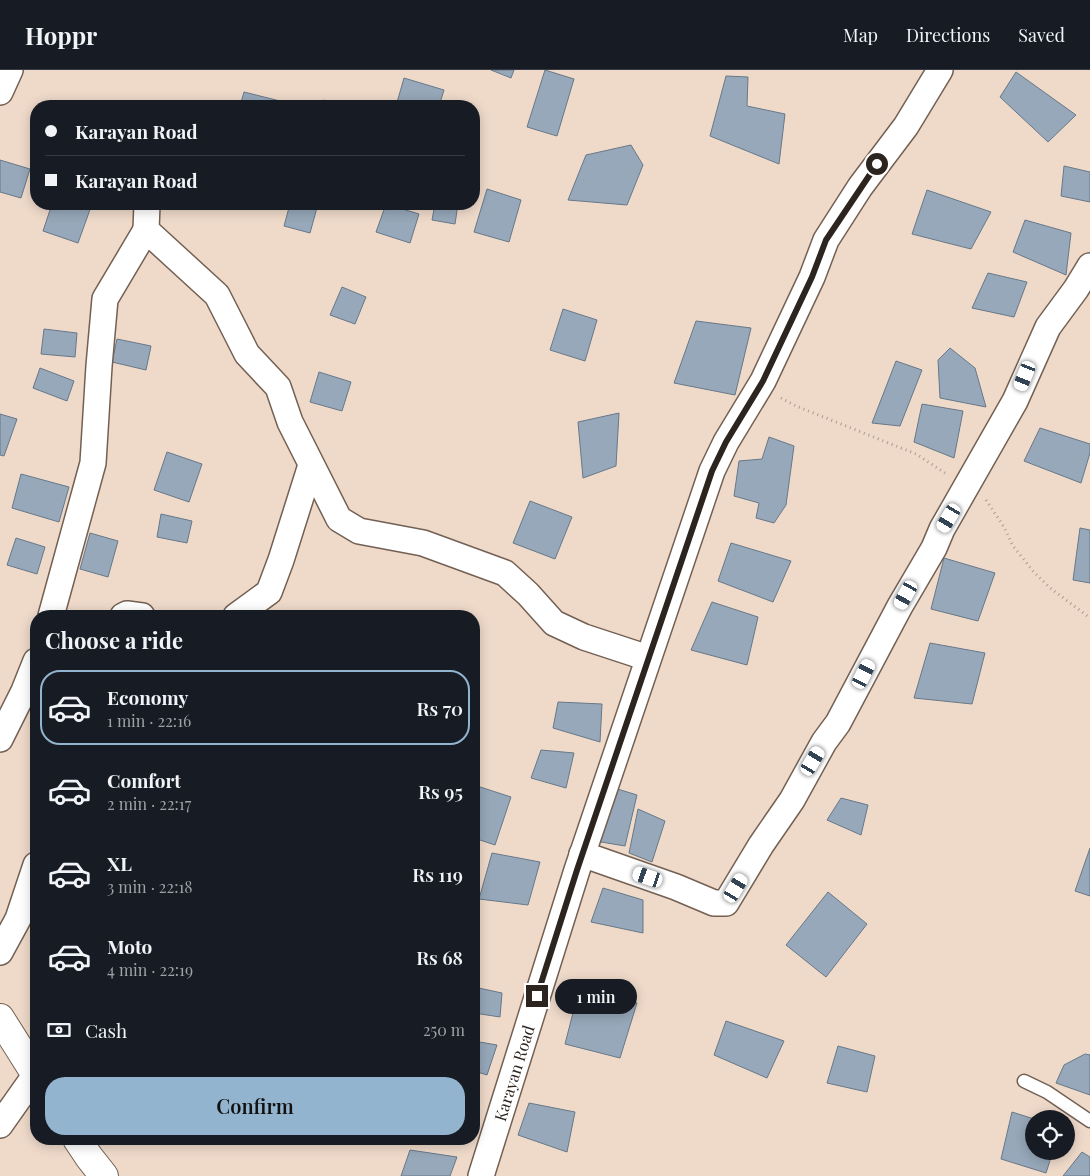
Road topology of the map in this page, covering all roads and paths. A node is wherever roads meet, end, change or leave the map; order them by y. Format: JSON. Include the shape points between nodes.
{"nodes":[{"id":1,"x":10,"y":70,"type":"edge"},
{"id":2,"x":940,"y":70,"type":"edge"},
{"id":3,"x":0,"y":92,"type":"edge"},
{"id":4,"x":147,"y":210,"type":"edge"},
{"id":5,"x":146,"y":230,"type":"junction"},
{"id":6,"x":1090,"y":266,"type":"edge"},
{"id":7,"x":763,"y":381,"type":"junction"},
{"id":8,"x":310,"y":465,"type":"junction"},
{"id":9,"x":968,"y":485,"type":"junction"},
{"id":10,"x":53,"y":610,"type":"edge"},
{"id":11,"x":244,"y":610,"type":"edge"},
{"id":12,"x":1090,"y":618,"type":"edge"},
{"id":13,"x":648,"y":658,"type":"junction"},
{"id":14,"x":30,"y":676,"type":"edge"},
{"id":15,"x":0,"y":739,"type":"edge"},
{"id":16,"x":582,"y":854,"type":"junction"},
{"id":17,"x":30,"y":884,"type":"edge"},
{"id":18,"x":0,"y":952,"type":"edge"},
{"id":19,"x":0,"y":1018,"type":"edge"},
{"id":20,"x":30,"y":1065,"type":"edge"},
{"id":21,"x":1024,"y":1081,"type":"dead end"},
{"id":22,"x":30,"y":1082,"type":"edge"},
{"id":23,"x":1090,"y":1121,"type":"edge"},
{"id":24,"x":0,"y":1125,"type":"edge"},
{"id":25,"x":81,"y":1145,"type":"edge"},
{"id":26,"x":104,"y":1176,"type":"edge"},
{"id":27,"x":481,"y":1176,"type":"edge"}],
"edges":[{"from":1,"to":3,"type":"street"},
{"from":2,"to":7,"type":"street","name":"Karayan Road","via":[[906,126],[860,187],[826,240]]},
{"from":4,"to":5,"type":"street"},
{"from":5,"to":8,"type":"street","via":[[217,295],[247,354],[278,387]]},
{"from":5,"to":10,"type":"street","via":[[105,299],[93,462]]},
{"from":6,"to":9,"type":"street","via":[[1048,328],[1015,401]]},
{"from":7,"to":9,"type":"path","via":[[776,396],[916,454]]},
{"from":7,"to":13,"type":"street","name":"Karayan Road","via":[[712,471]]},
{"from":8,"to":11,"type":"street","via":[[269,592]]},
{"from":8,"to":13,"type":"street","via":[[339,519],[359,531],[423,543],[505,573],[554,623],[584,637]]},
{"from":9,"to":12,"type":"path","via":[[983,497],[1004,526],[1013,546],[1033,571]]},
{"from":9,"to":16,"type":"street","via":[[838,723],[726,903],[714,903]]},
{"from":13,"to":16,"type":"street","name":"Karayan Road"},
{"from":14,"to":15,"type":"street"},
{"from":16,"to":27,"type":"street","name":"Karayan Road"},
{"from":17,"to":18,"type":"street","via":[[18,919]]},
{"from":19,"to":20,"type":"main road"},
{"from":21,"to":23,"type":"lane","via":[[1047,1092]]},
{"from":22,"to":24,"type":"street"},
{"from":25,"to":26,"type":"main road"}]}
